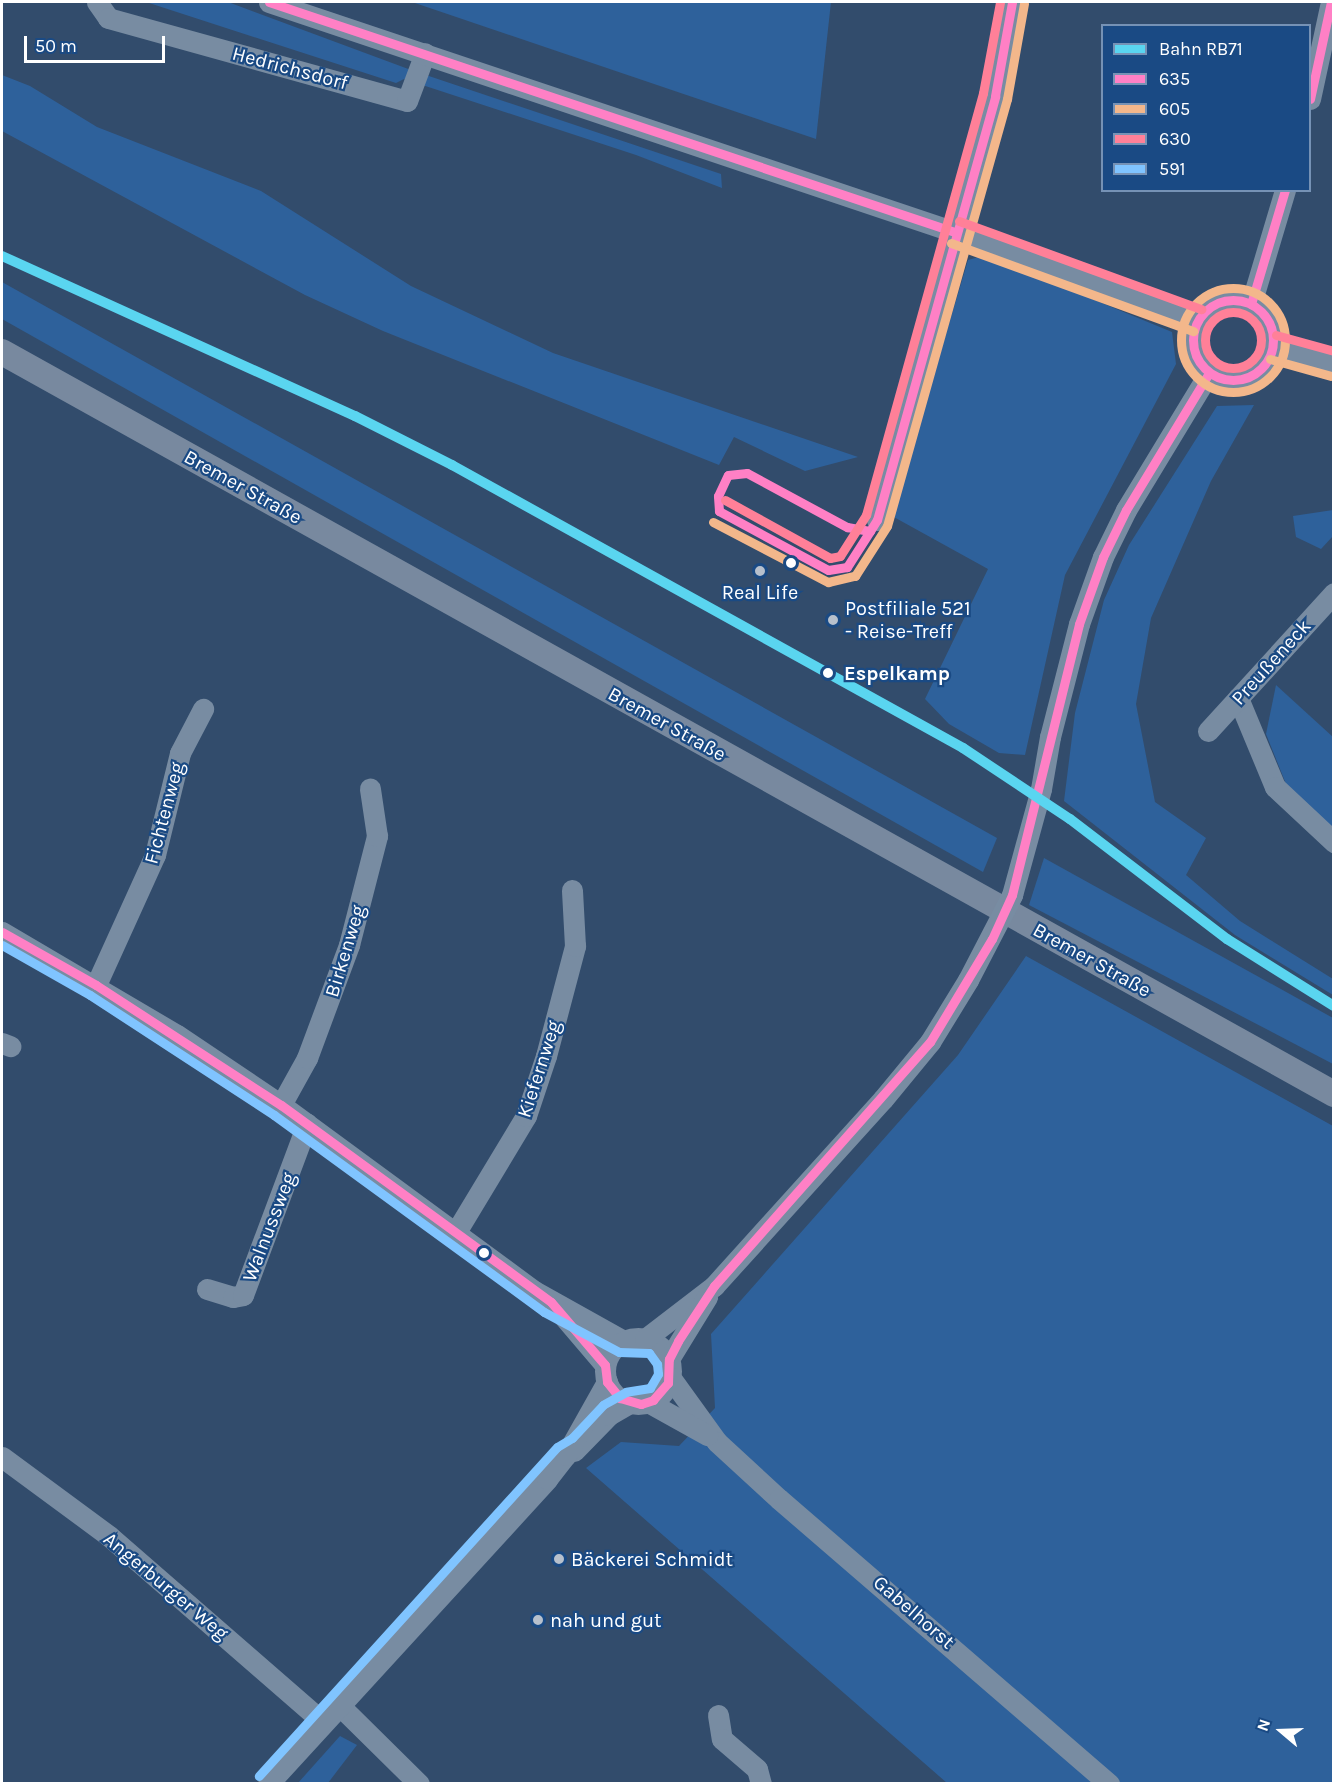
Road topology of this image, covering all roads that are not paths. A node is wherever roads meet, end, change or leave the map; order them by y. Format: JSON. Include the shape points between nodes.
{"nodes":[{"id":1,"x":97,"y":2,"type":"edge"},
{"id":2,"x":270,"y":2,"type":"edge"},
{"id":3,"x":1012,"y":2,"type":"edge"},
{"id":4,"x":1331,"y":2,"type":"edge"},
{"id":5,"x":425,"y":53,"type":"junction"},
{"id":6,"x":1311,"y":94,"type":"edge"},
{"id":7,"x":1284,"y":192,"type":"edge"},
{"id":8,"x":955,"y":232,"type":"junction"},
{"id":9,"x":1251,"y":304,"type":"junction"},
{"id":10,"x":1197,"y":320,"type":"junction"},
{"id":11,"x":1273,"y":347,"type":"junction"},
{"id":12,"x":2,"y":352,"type":"edge"},
{"id":13,"x":1334,"y":364,"type":"edge"},
{"id":14,"x":1209,"y":373,"type":"junction"},
{"id":15,"x":877,"y":520,"type":"dead end"},
{"id":16,"x":1334,"y":593,"type":"edge"},
{"id":17,"x":1239,"y":699,"type":"junction"},
{"id":18,"x":203,"y":709,"type":"dead end"},
{"id":19,"x":1208,"y":731,"type":"dead end"},
{"id":20,"x":370,"y":789,"type":"dead end"},
{"id":21,"x":1334,"y":842,"type":"edge"},
{"id":22,"x":572,"y":890,"type":"dead end"},
{"id":23,"x":2,"y":932,"type":"edge"},
{"id":24,"x":96,"y":985,"type":"junction"},
{"id":25,"x":1334,"y":1094,"type":"edge"},
{"id":26,"x":281,"y":1105,"type":"junction"},
{"id":27,"x":308,"y":1124,"type":"junction"},
{"id":28,"x":456,"y":1232,"type":"junction"},
{"id":29,"x":714,"y":1286,"type":"junction"},
{"id":30,"x":207,"y":1289,"type":"dead end"},
{"id":31,"x":551,"y":1302,"type":"junction"},
{"id":32,"x":645,"y":1339,"type":"junction"},
{"id":33,"x":624,"y":1341,"type":"junction"},
{"id":34,"x":669,"y":1368,"type":"junction"},
{"id":35,"x":606,"y":1373,"type":"junction"},
{"id":36,"x":639,"y":1403,"type":"junction"},
{"id":37,"x":717,"y":1442,"type":"junction"},
{"id":38,"x":566,"y":1455,"type":"junction"},
{"id":39,"x":2,"y":1457,"type":"edge"},
{"id":40,"x":339,"y":1704,"type":"junction"},
{"id":41,"x":718,"y":1714,"type":"dead end"},
{"id":42,"x":323,"y":1722,"type":"junction"},
{"id":43,"x":268,"y":1784,"type":"edge"},
{"id":44,"x":419,"y":1784,"type":"edge"},
{"id":45,"x":761,"y":1784,"type":"edge"},
{"id":46,"x":1109,"y":1784,"type":"edge"}],
"edges":[{"from":1,"to":5,"type":"street","name":"Hedrichsdorf","via":[[108,18],[407,101]]},
{"from":2,"to":5,"type":"street"},
{"from":3,"to":8,"type":"street","via":[[995,96]]},
{"from":4,"to":6,"type":"street"},
{"from":5,"to":8,"type":"street"},
{"from":7,"to":9,"type":"street"},
{"from":8,"to":10,"type":"street"},
{"from":8,"to":15,"type":"street","via":[[948,271]]},
{"from":9,"to":10,"type":"street","via":[[1221,301]]},
{"from":9,"to":11,"type":"street","via":[[1269,322]]},
{"from":10,"to":14,"type":"street","via":[[1193,349]]},
{"from":11,"to":13,"type":"street"},
{"from":11,"to":14,"type":"street","via":[[1260,370],[1248,378],[1221,379]]},
{"from":12,"to":25,"type":"main road","name":"Bremer Straße"},
{"from":14,"to":29,"type":"street","bridge":true,"via":[[1126,510],[1103,557],[1079,624],[1012,895],[968,980],[930,1042]]},
{"from":16,"to":17,"type":"street","name":"Preußeneck"},
{"from":17,"to":19,"type":"street","name":"Preußeneck"},
{"from":17,"to":21,"type":"street","via":[[1275,787]]},
{"from":18,"to":24,"type":"street","name":"Fichtenweg","via":[[180,753],[155,855]]},
{"from":20,"to":26,"type":"street","name":"Birkenweg","via":[[377,836],[349,945],[311,1047]]},
{"from":22,"to":28,"type":"street","name":"Kiefernweg","via":[[575,946],[526,1116]]},
{"from":23,"to":24,"type":"street"},
{"from":24,"to":26,"type":"street"},
{"from":26,"to":27,"type":"street"},
{"from":27,"to":28,"type":"street"},
{"from":27,"to":30,"type":"street","name":"Walnussweg","via":[[243,1295],[232,1297]]},
{"from":28,"to":31,"type":"street"},
{"from":29,"to":32,"type":"street"},
{"from":29,"to":34,"type":"street"},
{"from":31,"to":33,"type":"street"},
{"from":31,"to":35,"type":"street"},
{"from":32,"to":33,"type":"street"},
{"from":32,"to":34,"type":"street","via":[[660,1347]]},
{"from":33,"to":35,"type":"street","via":[[610,1353]]},
{"from":34,"to":36,"type":"street","via":[[658,1397]]},
{"from":34,"to":37,"type":"street","name":"Gabelhorst"},
{"from":35,"to":36,"type":"street","via":[[620,1398]]},
{"from":35,"to":38,"type":"street"},
{"from":36,"to":37,"type":"street","name":"Gabelhorst"},
{"from":36,"to":38,"type":"street","via":[[609,1415],[579,1448]]},
{"from":37,"to":46,"type":"street","name":"Gabelhorst"},
{"from":38,"to":40,"type":"street","via":[[416,1625]]},
{"from":39,"to":42,"type":"street","name":"Angerburger Weg","via":[[109,1536]]},
{"from":40,"to":42,"type":"street"},
{"from":40,"to":44,"type":"street"},
{"from":41,"to":45,"type":"street","via":[[722,1739],[757,1769]]},
{"from":42,"to":43,"type":"street"}]}
